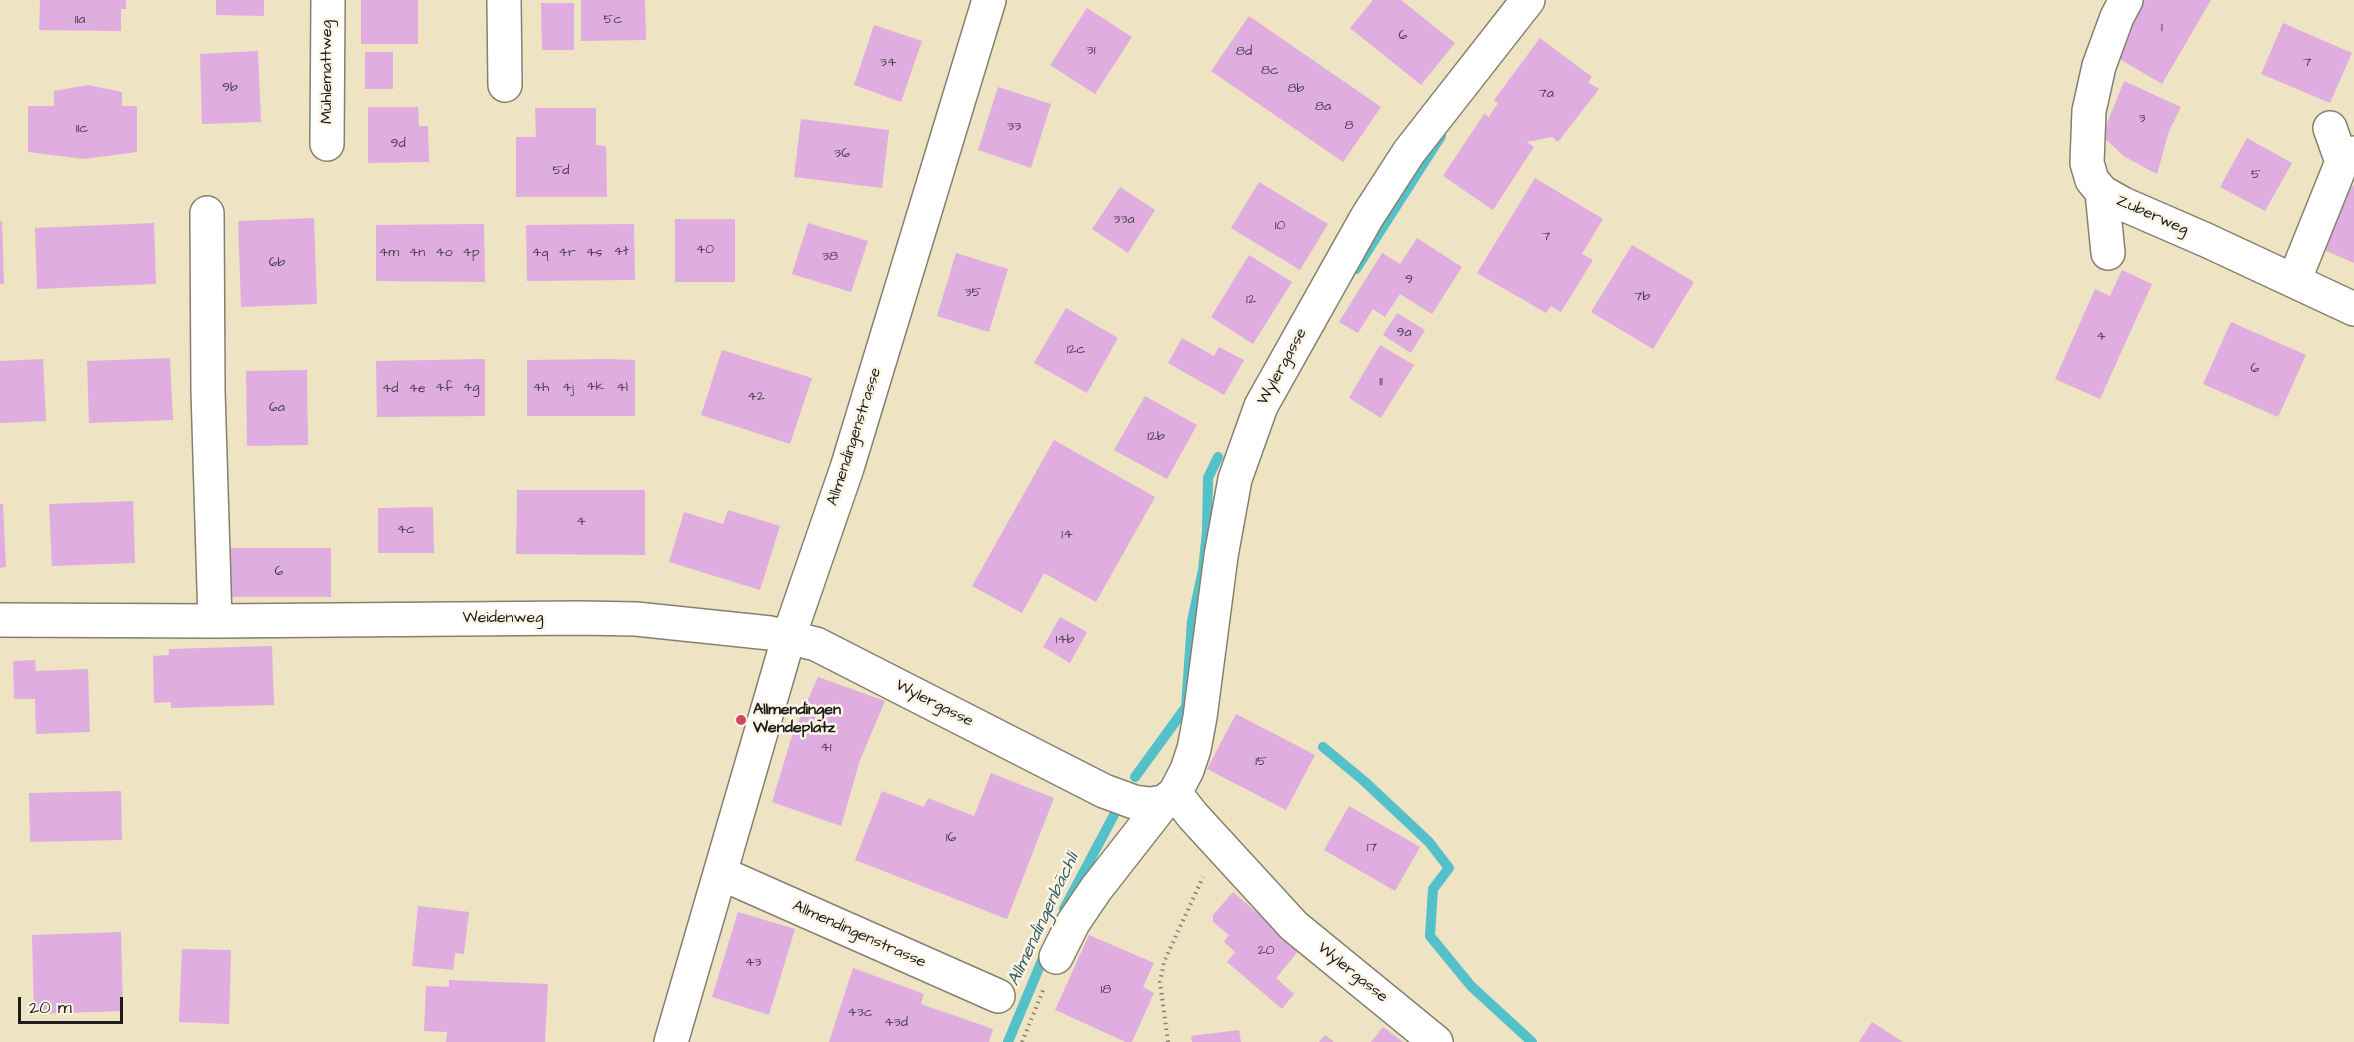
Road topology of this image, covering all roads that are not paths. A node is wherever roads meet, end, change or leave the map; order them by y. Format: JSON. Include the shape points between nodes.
{"nodes":[{"id":1,"x":328,"y":0,"type":"edge"},
{"id":2,"x":504,"y":0,"type":"edge"},
{"id":3,"x":989,"y":0,"type":"edge"},
{"id":4,"x":1528,"y":0,"type":"edge"},
{"id":5,"x":2126,"y":0,"type":"edge"},
{"id":6,"x":505,"y":85,"type":"dead end"},
{"id":7,"x":2330,"y":128,"type":"dead end"},
{"id":8,"x":327,"y":144,"type":"dead end"},
{"id":9,"x":2348,"y":157,"type":"edge"},
{"id":10,"x":2102,"y":192,"type":"junction"},
{"id":11,"x":207,"y":213,"type":"dead end"},
{"id":12,"x":2108,"y":253,"type":"dead end"},
{"id":13,"x":2294,"y":281,"type":"junction"},
{"id":14,"x":2354,"y":309,"type":"edge"},
{"id":15,"x":0,"y":620,"type":"edge"},
{"id":16,"x":215,"y":621,"type":"junction"},
{"id":17,"x":789,"y":636,"type":"junction"},
{"id":18,"x":1170,"y":797,"type":"junction"},
{"id":19,"x":720,"y":873,"type":"junction"},
{"id":20,"x":1056,"y":957,"type":"road end"},
{"id":21,"x":998,"y":996,"type":"dead end"},
{"id":22,"x":671,"y":1042,"type":"edge"},
{"id":23,"x":1436,"y":1042,"type":"edge"}],
"edges":[{"from":1,"to":8,"type":"street","name":"Mühlemattweg"},
{"from":2,"to":6,"type":"street"},
{"from":3,"to":17,"type":"street","name":"Allmendingenstrasse","via":[[846,468]]},
{"from":4,"to":18,"type":"street","name":"Wylergasse","via":[[1409,152],[1367,217],[1261,406],[1233,490],[1194,749]]},
{"from":5,"to":10,"type":"street","name":"Zuberweg","via":[[2099,66],[2089,111],[2087,163],[2092,180]]},
{"from":7,"to":9,"type":"street"},
{"from":9,"to":13,"type":"street"},
{"from":10,"to":12,"type":"street"},
{"from":10,"to":13,"type":"street","name":"Zuberweg"},
{"from":11,"to":16,"type":"street"},
{"from":13,"to":14,"type":"street","name":"Zuberweg"},
{"from":15,"to":16,"type":"street","name":"Weidenweg"},
{"from":16,"to":17,"type":"street","name":"Weidenweg","via":[[614,619]]},
{"from":17,"to":18,"type":"street","name":"Wylergasse","via":[[816,644],[1104,791],[1150,804]]},
{"from":17,"to":19,"type":"street","name":"Allmendingenstrasse"},
{"from":18,"to":20,"type":"street","via":[[1096,889]]},
{"from":18,"to":23,"type":"street","name":"Wylergasse","via":[[1294,926]]},
{"from":19,"to":21,"type":"street","name":"Allmendingenstrasse"},
{"from":19,"to":22,"type":"street","name":"Allmendingenstrasse"}]}
